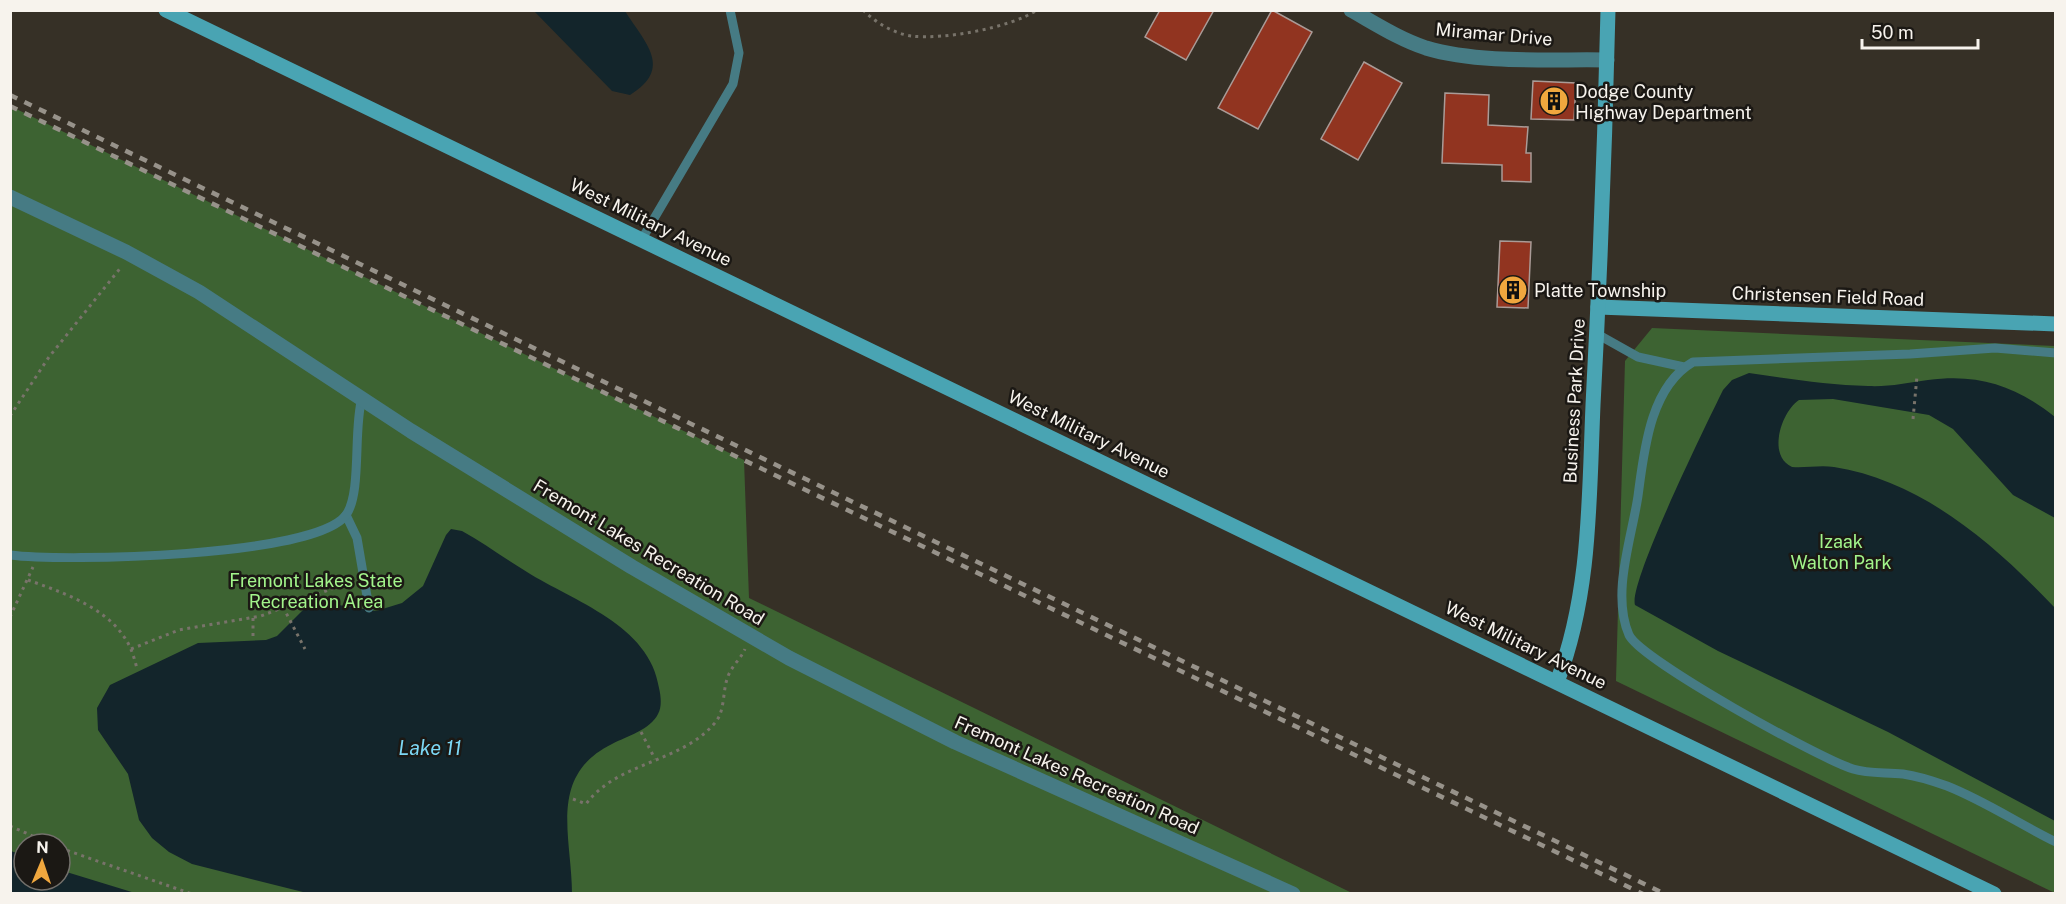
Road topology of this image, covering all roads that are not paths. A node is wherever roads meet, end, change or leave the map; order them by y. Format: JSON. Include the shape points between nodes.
{"nodes":[{"id":1,"x":166,"y":10,"type":"edge"},
{"id":2,"x":730,"y":10,"type":"edge"},
{"id":3,"x":1351,"y":10,"type":"edge"},
{"id":4,"x":1608,"y":10,"type":"edge"},
{"id":5,"x":1607,"y":60,"type":"junction"},
{"id":6,"x":10,"y":197,"type":"edge"},
{"id":7,"x":642,"y":239,"type":"junction"},
{"id":8,"x":1598,"y":307,"type":"junction"},
{"id":9,"x":2055,"y":324,"type":"edge"},
{"id":10,"x":1597,"y":334,"type":"junction"},
{"id":11,"x":2055,"y":352,"type":"edge"},
{"id":12,"x":1684,"y":367,"type":"junction"},
{"id":13,"x":362,"y":398,"type":"junction"},
{"id":14,"x":346,"y":515,"type":"junction"},
{"id":15,"x":10,"y":555,"type":"edge"},
{"id":16,"x":369,"y":608,"type":"dead end"},
{"id":17,"x":1557,"y":682,"type":"junction"},
{"id":18,"x":2055,"y":842,"type":"edge"},
{"id":19,"x":1293,"y":894,"type":"edge"},
{"id":20,"x":1994,"y":894,"type":"edge"}],
"edges":[{"from":1,"to":7,"type":"street","name":"West Military Avenue"},
{"from":2,"to":7,"type":"lane","via":[[739,52],[734,84]]},
{"from":3,"to":5,"type":"street","name":"Miramar Drive","via":[[1411,42],[1448,52]]},
{"from":4,"to":5,"type":"street","name":"Business Park Drive"},
{"from":5,"to":8,"type":"street","name":"Business Park Drive"},
{"from":6,"to":13,"type":"street","name":"Fremont Lakes Recreation Road","via":[[129,254],[220,305]]},
{"from":7,"to":17,"type":"street","name":"West Military Avenue"},
{"from":8,"to":9,"type":"street","name":"Christensen Field Road"},
{"from":8,"to":10,"type":"street","name":"Business Park Drive"},
{"from":10,"to":12,"type":"lane","via":[[1638,357]]},
{"from":10,"to":17,"type":"street","name":"Business Park Drive","via":[[1584,566],[1573,633]]},
{"from":11,"to":12,"type":"lane","via":[[1983,348],[1704,360]]},
{"from":12,"to":18,"type":"lane","via":[[1668,385],[1646,443],[1628,547],[1625,622],[1636,645],[1670,670],[1844,766],[1904,774],[1945,785]]},
{"from":13,"to":14,"type":"lane","via":[[352,495]]},
{"from":13,"to":19,"type":"street","name":"Fremont Lakes Recreation Road","via":[[632,567],[841,685],[955,742]]},
{"from":14,"to":15,"type":"lane","via":[[332,525],[296,537],[211,551],[115,558]]},
{"from":14,"to":16,"type":"lane","via":[[357,538]]},
{"from":17,"to":20,"type":"street","name":"West Military Avenue"}]}
